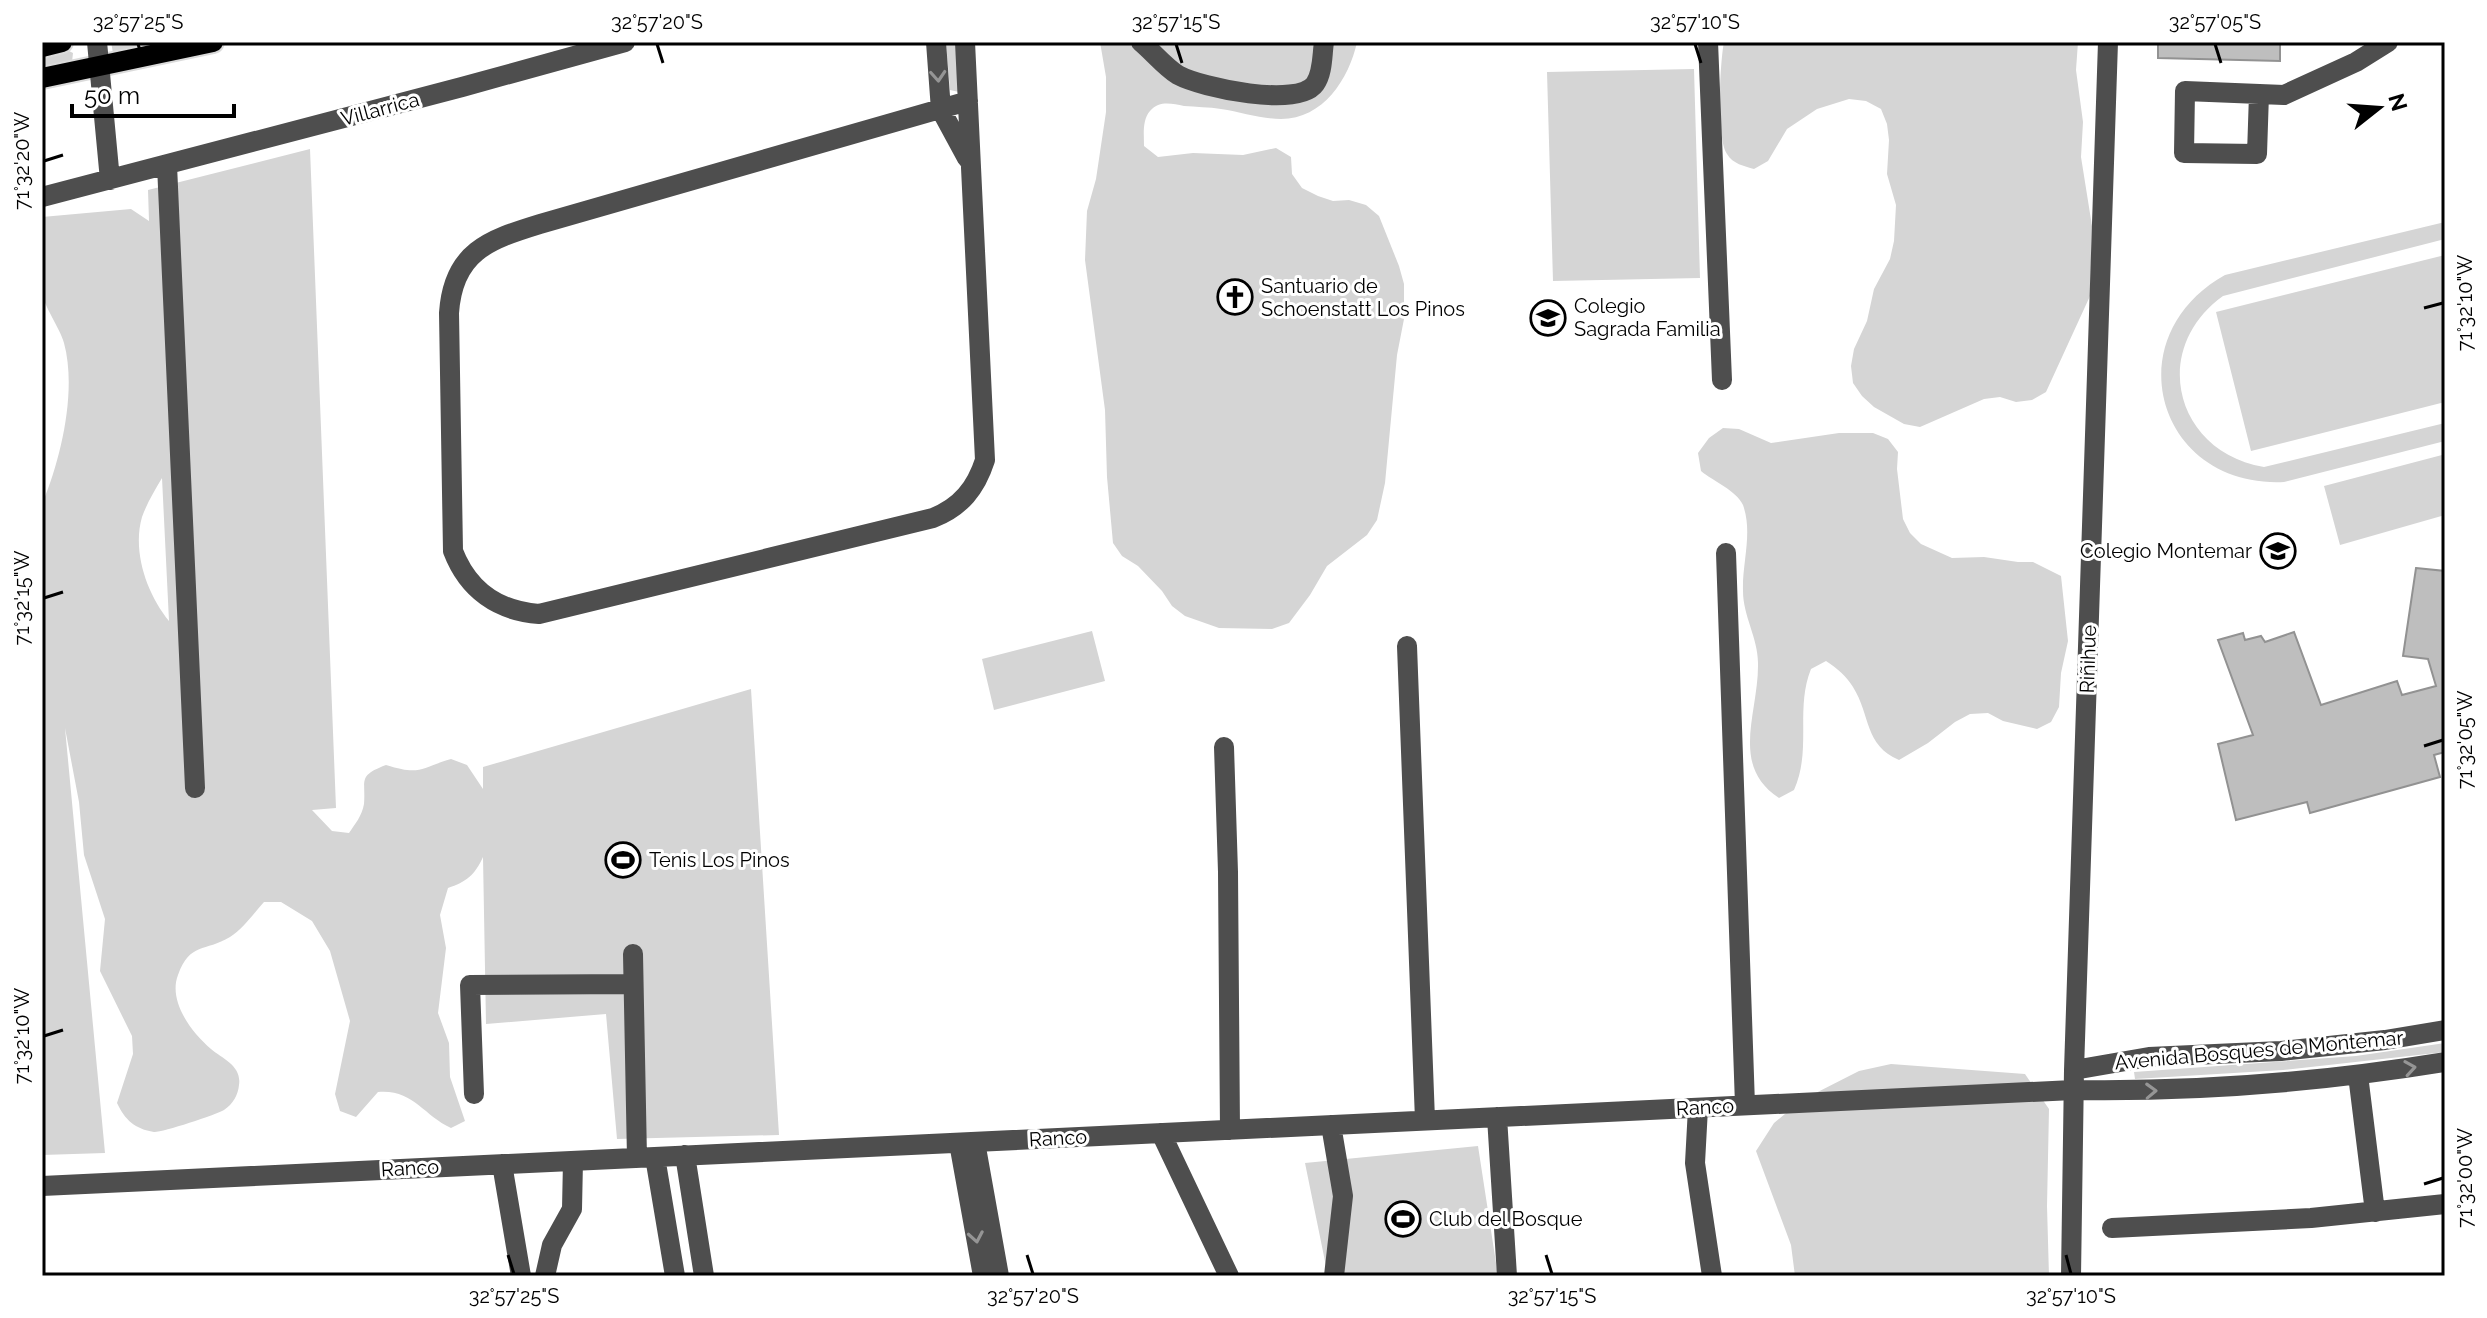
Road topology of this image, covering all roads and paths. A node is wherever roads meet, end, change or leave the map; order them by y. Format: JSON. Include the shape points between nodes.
{"nodes":[{"id":1,"x":62,"y":42,"type":"edge"},
{"id":2,"x":97,"y":42,"type":"edge"},
{"id":3,"x":213,"y":42,"type":"edge"},
{"id":4,"x":625,"y":42,"type":"edge"},
{"id":5,"x":936,"y":42,"type":"edge"},
{"id":6,"x":965,"y":42,"type":"edge"},
{"id":7,"x":1141,"y":42,"type":"edge"},
{"id":8,"x":1324,"y":42,"type":"edge"},
{"id":9,"x":1708,"y":42,"type":"edge"},
{"id":10,"x":2108,"y":42,"type":"edge"},
{"id":11,"x":2388,"y":42,"type":"edge"},
{"id":12,"x":42,"y":47,"type":"edge"},
{"id":13,"x":100,"y":66,"type":"junction"},
{"id":14,"x":42,"y":78,"type":"edge"},
{"id":15,"x":2259,"y":94,"type":"junction"},
{"id":16,"x":968,"y":101,"type":"junction"},
{"id":17,"x":941,"y":110,"type":"junction"},
{"id":18,"x":167,"y":165,"type":"junction"},
{"id":19,"x":971,"y":165,"type":"junction"},
{"id":20,"x":110,"y":180,"type":"junction"},
{"id":21,"x":42,"y":197,"type":"edge"},
{"id":22,"x":1722,"y":380,"type":"dead end"},
{"id":23,"x":1726,"y":553,"type":"dead end"},
{"id":24,"x":1407,"y":646,"type":"dead end"},
{"id":25,"x":1224,"y":747,"type":"dead end"},
{"id":26,"x":195,"y":788,"type":"dead end"},
{"id":27,"x":633,"y":954,"type":"dead end"},
{"id":28,"x":633,"y":984,"type":"junction"},
{"id":29,"x":2445,"y":1030,"type":"edge"},
{"id":30,"x":2445,"y":1062,"type":"edge"},
{"id":31,"x":2358,"y":1075,"type":"junction"},
{"id":32,"x":2073,"y":1080,"type":"junction"},
{"id":33,"x":474,"y":1094,"type":"dead end"},
{"id":34,"x":1745,"y":1105,"type":"junction"},
{"id":35,"x":1698,"y":1108,"type":"junction"},
{"id":36,"x":1497,"y":1117,"type":"junction"},
{"id":37,"x":1425,"y":1120,"type":"junction"},
{"id":38,"x":1331,"y":1125,"type":"junction"},
{"id":39,"x":1230,"y":1130,"type":"junction"},
{"id":40,"x":1161,"y":1133,"type":"junction"},
{"id":41,"x":967,"y":1142,"type":"junction"},
{"id":42,"x":685,"y":1155,"type":"junction"},
{"id":43,"x":646,"y":1157,"type":"junction"},
{"id":44,"x":573,"y":1161,"type":"junction"},
{"id":45,"x":502,"y":1164,"type":"junction"},
{"id":46,"x":42,"y":1186,"type":"edge"},
{"id":47,"x":2445,"y":1204,"type":"edge"},
{"id":48,"x":2375,"y":1212,"type":"junction"},
{"id":49,"x":2112,"y":1228,"type":"dead end"},
{"id":50,"x":521,"y":1276,"type":"edge"},
{"id":51,"x":545,"y":1276,"type":"edge"},
{"id":52,"x":675,"y":1276,"type":"edge"},
{"id":53,"x":704,"y":1276,"type":"edge"},
{"id":54,"x":983,"y":1276,"type":"edge"},
{"id":55,"x":999,"y":1276,"type":"edge"},
{"id":56,"x":1229,"y":1276,"type":"edge"},
{"id":57,"x":1334,"y":1276,"type":"edge"},
{"id":58,"x":1507,"y":1276,"type":"edge"},
{"id":59,"x":1712,"y":1276,"type":"edge"},
{"id":60,"x":2071,"y":1276,"type":"edge"}],
"edges":[{"from":1,"to":12,"type":"main road"},
{"from":2,"to":13,"type":"street"},
{"from":3,"to":13,"type":"main road"},
{"from":4,"to":18,"type":"street","name":"Villarrica"},
{"from":5,"to":17,"type":"street","one_way":true},
{"from":6,"to":16,"type":"street"},
{"from":7,"to":8,"type":"street","via":[[1178,74],[1220,90],[1297,95],[1313,87],[1320,74]]},
{"from":9,"to":22,"type":"street"},
{"from":10,"to":32,"type":"street","name":"Riñihue"},
{"from":11,"to":15,"type":"street","via":[[2284,95]]},
{"from":13,"to":14,"type":"main road"},
{"from":13,"to":20,"type":"street"},
{"from":15,"to":15,"type":"street","via":[[2185,91],[2184,153],[2257,154]]},
{"from":16,"to":17,"type":"street"},
{"from":16,"to":19,"type":"street"},
{"from":17,"to":19,"type":"street"},
{"from":17,"to":19,"type":"street","via":[[511,233],[469,257],[454,283],[449,313],[453,551],[472,584],[507,608],[539,614],[933,518],[962,501],[985,460]]},
{"from":18,"to":20,"type":"street","name":"Villarrica"},
{"from":18,"to":26,"type":"street"},
{"from":20,"to":21,"type":"street","name":"Villarrica"},
{"from":23,"to":34,"type":"street"},
{"from":24,"to":37,"type":"street"},
{"from":25,"to":39,"type":"street"},
{"from":27,"to":28,"type":"street"},
{"from":28,"to":33,"type":"street","via":[[470,985]]},
{"from":28,"to":43,"type":"street"},
{"from":29,"to":32,"type":"street","name":"Avenida Bosques de Montemar","via":[[2281,1051],[2149,1057]]},
{"from":31,"to":30,"type":"street","name":"Avenida Bosques de Montemar","one_way":true},
{"from":32,"to":31,"type":"street","name":"Avenida Bosques de Montemar","one_way":true,"via":[[2150,1091]]},
{"from":31,"to":48,"type":"street"},
{"from":32,"to":34,"type":"street","name":"Ranco"},
{"from":32,"to":60,"type":"street","name":"Riñihue"},
{"from":34,"to":35,"type":"street","name":"Ranco"},
{"from":35,"to":36,"type":"street","name":"Ranco"},
{"from":35,"to":59,"type":"street","via":[[1695,1163]]},
{"from":36,"to":37,"type":"street","name":"Ranco"},
{"from":36,"to":58,"type":"street"},
{"from":37,"to":38,"type":"street","name":"Ranco"},
{"from":38,"to":39,"type":"street","name":"Ranco"},
{"from":38,"to":57,"type":"street","via":[[1343,1196]]},
{"from":39,"to":40,"type":"street","name":"Ranco"},
{"from":40,"to":41,"type":"street","name":"Ranco"},
{"from":40,"to":56,"type":"street"},
{"from":41,"to":42,"type":"street","name":"Ranco"},
{"from":41,"to":54,"type":"street","one_way":true},
{"from":41,"to":55,"type":"street"},
{"from":42,"to":43,"type":"street","name":"Ranco"},
{"from":42,"to":53,"type":"street"},
{"from":43,"to":44,"type":"street","name":"Ranco"},
{"from":43,"to":52,"type":"street"},
{"from":44,"to":45,"type":"street","name":"Ranco"},
{"from":44,"to":51,"type":"street","via":[[572,1209],[552,1245]]},
{"from":45,"to":46,"type":"street","name":"Ranco"},
{"from":45,"to":50,"type":"street"},
{"from":47,"to":48,"type":"street"},
{"from":48,"to":49,"type":"street"}]}
